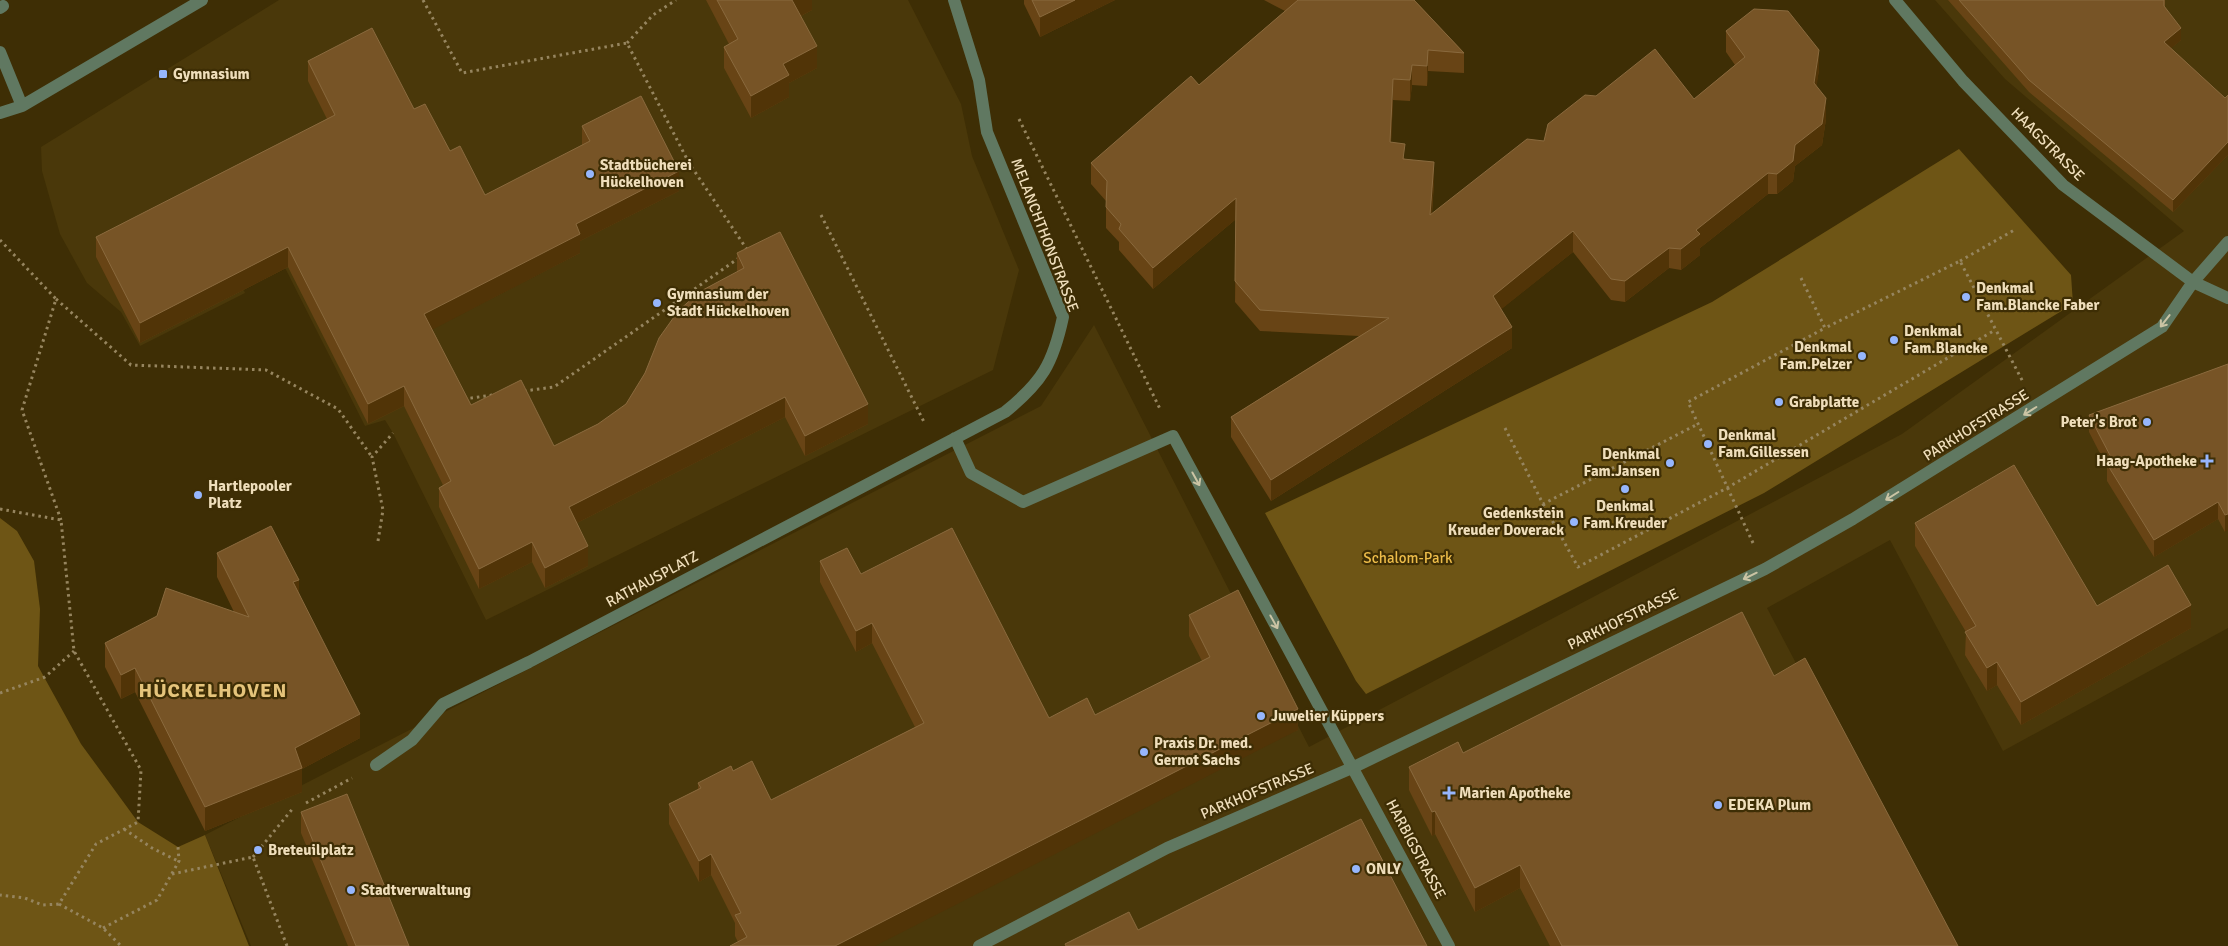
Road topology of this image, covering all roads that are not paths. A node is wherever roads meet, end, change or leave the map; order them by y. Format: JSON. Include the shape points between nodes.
{"nodes":[{"id":1,"x":202,"y":0,"type":"edge"},
{"id":2,"x":954,"y":0,"type":"edge"},
{"id":3,"x":1895,"y":0,"type":"edge"},
{"id":4,"x":0,"y":52,"type":"edge"},
{"id":5,"x":22,"y":106,"type":"junction"},
{"id":6,"x":0,"y":113,"type":"edge"},
{"id":7,"x":2228,"y":242,"type":"edge"},
{"id":8,"x":2193,"y":282,"type":"junction"},
{"id":9,"x":2228,"y":298,"type":"edge"},
{"id":10,"x":955,"y":438,"type":"junction"},
{"id":11,"x":376,"y":765,"type":"road end"},
{"id":12,"x":1354,"y":767,"type":"junction"},
{"id":13,"x":979,"y":946,"type":"edge"},
{"id":14,"x":1450,"y":946,"type":"edge"}],
"edges":[{"from":1,"to":5,"type":"street"},
{"from":2,"to":10,"type":"street","name":"MELANCHTHONSTRASSE","via":[[980,80],[987,132],[1063,318],[1057,346],[1045,373],[1024,397],[1005,412]]},
{"from":3,"to":8,"type":"street","name":"HAAGSTRASSE","via":[[1964,81],[2063,185]]},
{"from":4,"to":5,"type":"street"},
{"from":5,"to":6,"type":"street"},
{"from":7,"to":8,"type":"street","name":"PARKHOFSTRASSE"},
{"from":8,"to":9,"type":"street","name":"HAAGSTRASSE"},
{"from":8,"to":12,"type":"street","name":"PARKHOFSTRASSE","one_way":true,"via":[[2162,327],[1853,519],[1765,569]]},
{"from":10,"to":11,"type":"street","name":"RATHAUSPLATZ","via":[[443,704],[412,740]]},
{"from":10,"to":12,"type":"street","name":"HARBIGSTRASSE","one_way":true,"via":[[971,473],[1023,502],[1173,436]]},
{"from":12,"to":13,"type":"street","name":"PARKHOFSTRASSE","via":[[1167,848]]},
{"from":12,"to":14,"type":"street","name":"HARBIGSTRASSE"}]}
